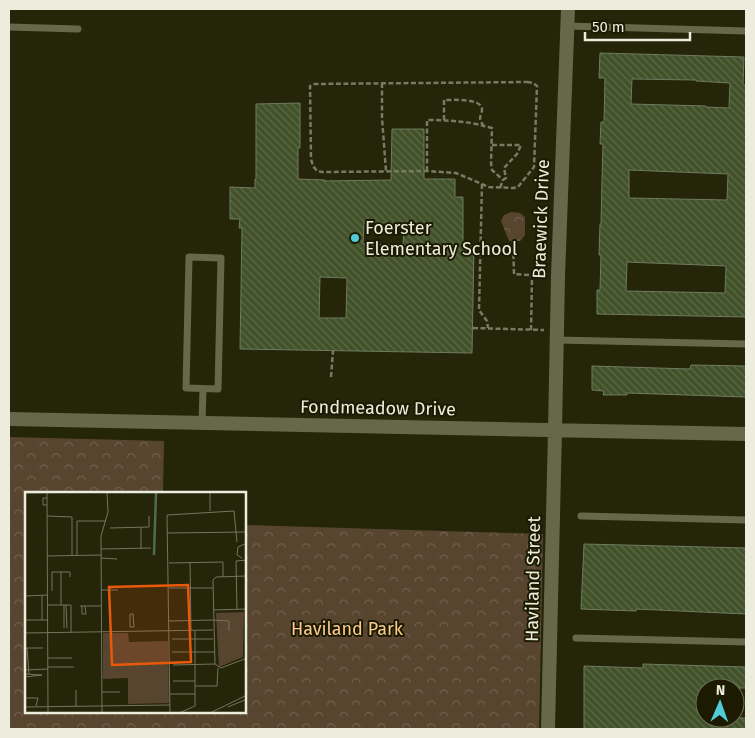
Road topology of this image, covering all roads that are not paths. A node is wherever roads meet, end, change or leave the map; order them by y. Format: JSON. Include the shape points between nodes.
{"nodes":[{"id":1,"x":568,"y":9,"type":"edge"},
{"id":2,"x":567,"y":26,"type":"junction"},
{"id":3,"x":9,"y":27,"type":"edge"},
{"id":4,"x":78,"y":29,"type":"dead end"},
{"id":5,"x":746,"y":31,"type":"edge"},
{"id":6,"x":556,"y":335,"type":"junction"},
{"id":7,"x":746,"y":344,"type":"edge"},
{"id":8,"x":203,"y":389,"type":"junction"},
{"id":9,"x":9,"y":419,"type":"edge"},
{"id":10,"x":202,"y":423,"type":"junction"},
{"id":11,"x":555,"y":430,"type":"junction"},
{"id":12,"x":746,"y":434,"type":"edge"},
{"id":13,"x":581,"y":516,"type":"dead end"},
{"id":14,"x":746,"y":520,"type":"edge"},
{"id":15,"x":576,"y":638,"type":"dead end"},
{"id":16,"x":746,"y":642,"type":"edge"},
{"id":17,"x":548,"y":729,"type":"edge"}],
"edges":[{"from":1,"to":2,"type":"street","name":"Braewick Drive"},
{"from":2,"to":5,"type":"lane"},
{"from":2,"to":6,"type":"street","name":"Braewick Drive"},
{"from":3,"to":4,"type":"lane"},
{"from":6,"to":7,"type":"lane"},
{"from":6,"to":11,"type":"street","name":"Braewick Drive"},
{"from":8,"to":8,"type":"lane","via":[[218,389],[222,258],[189,257],[186,388]]},
{"from":8,"to":10,"type":"lane"},
{"from":9,"to":10,"type":"street","name":"Fondmeadow Drive"},
{"from":10,"to":11,"type":"street","name":"Fondmeadow Drive"},
{"from":11,"to":12,"type":"street","name":"Fondmeadow Drive"},
{"from":11,"to":17,"type":"street","name":"Haviland Street"},
{"from":13,"to":14,"type":"lane"},
{"from":15,"to":16,"type":"lane"}]}
